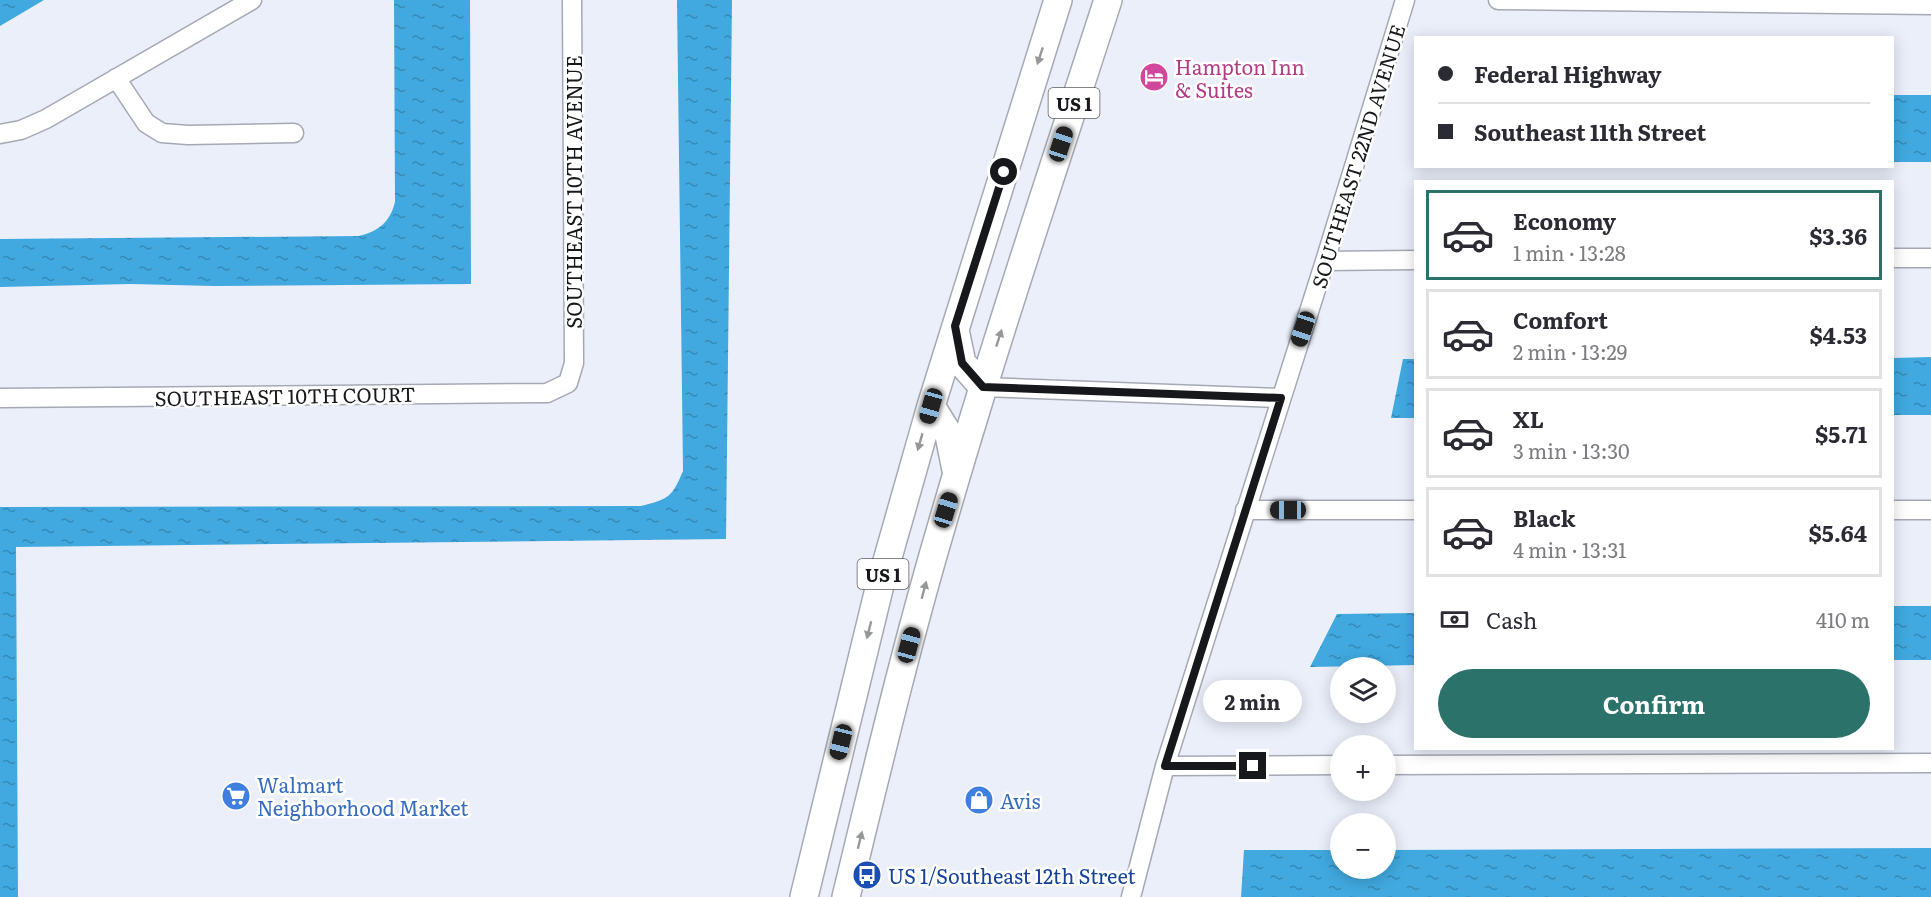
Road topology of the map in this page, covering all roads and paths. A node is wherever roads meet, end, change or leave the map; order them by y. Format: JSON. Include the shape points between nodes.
{"nodes":[{"id":1,"x":252,"y":0,"type":"edge"},
{"id":2,"x":572,"y":0,"type":"edge"},
{"id":3,"x":1058,"y":0,"type":"edge"},
{"id":4,"x":1108,"y":0,"type":"edge"},
{"id":5,"x":1405,"y":0,"type":"edge"},
{"id":6,"x":1498,"y":0,"type":"edge"},
{"id":7,"x":1931,"y":5,"type":"edge"},
{"id":8,"x":116,"y":78,"type":"junction"},
{"id":9,"x":294,"y":133,"type":"dead end"},
{"id":10,"x":0,"y":134,"type":"edge"},
{"id":11,"x":1894,"y":258,"type":"edge"},
{"id":12,"x":1931,"y":258,"type":"edge"},
{"id":13,"x":1414,"y":260,"type":"edge"},
{"id":14,"x":1325,"y":261,"type":"junction"},
{"id":15,"x":955,"y":326,"type":"junction"},
{"id":16,"x":568,"y":383,"type":"joint"},
{"id":17,"x":983,"y":387,"type":"junction"},
{"id":18,"x":0,"y":398,"type":"edge"},
{"id":19,"x":1281,"y":398,"type":"junction"},
{"id":20,"x":931,"y":406,"type":"junction"},
{"id":21,"x":957,"y":474,"type":"junction"},
{"id":22,"x":1245,"y":510,"type":"junction"},
{"id":23,"x":1414,"y":510,"type":"edge"},
{"id":24,"x":1894,"y":510,"type":"edge"},
{"id":25,"x":1931,"y":510,"type":"edge"},
{"id":26,"x":1931,"y":763,"type":"edge"},
{"id":27,"x":1330,"y":765,"type":"edge"},
{"id":28,"x":1396,"y":765,"type":"edge"},
{"id":29,"x":1165,"y":766,"type":"junction"},
{"id":30,"x":804,"y":897,"type":"edge"},
{"id":31,"x":846,"y":897,"type":"edge"},
{"id":32,"x":1131,"y":897,"type":"edge"}],
"edges":[{"from":1,"to":8,"type":"street"},
{"from":2,"to":16,"type":"street","name":"SOUTHEAST 10TH AVENUE","via":[[574,363]]},
{"from":3,"to":15,"type":"main road","number":"US 1","one_way":true},
{"from":17,"to":4,"type":"main road","number":"US 1","one_way":true},
{"from":5,"to":14,"type":"street","name":"SOUTHEAST 22ND AVENUE"},
{"from":6,"to":7,"type":"street"},
{"from":8,"to":9,"type":"street","via":[[146,123],[162,133]]},
{"from":8,"to":10,"type":"street","via":[[46,119]]},
{"from":11,"to":12,"type":"street"},
{"from":13,"to":14,"type":"street"},
{"from":14,"to":19,"type":"street","name":"SOUTHEAST 22ND AVENUE"},
{"from":15,"to":17,"type":"main road","via":[[962,363]]},
{"from":15,"to":20,"type":"main road","number":"US 1"},
{"from":16,"to":18,"type":"street","name":"SOUTHEAST 10TH COURT","via":[[547,393]]},
{"from":17,"to":19,"type":"street"},
{"from":17,"to":21,"type":"main road","number":"US 1"},
{"from":19,"to":22,"type":"street","name":"SOUTHEAST 22ND AVENUE"},
{"from":20,"to":21,"type":"main road","via":[[949,435]]},
{"from":20,"to":30,"type":"main road","number":"US 1","one_way":true,"via":[[879,589]]},
{"from":31,"to":21,"type":"main road","number":"US 1","one_way":true,"via":[[903,667]]},
{"from":22,"to":23,"type":"street"},
{"from":22,"to":29,"type":"street","name":"SOUTHEAST 22ND AVENUE"},
{"from":24,"to":25,"type":"street"},
{"from":26,"to":28,"type":"street"},
{"from":27,"to":29,"type":"street"},
{"from":29,"to":32,"type":"street","name":"SOUTHEAST 22ND AVENUE"}]}
